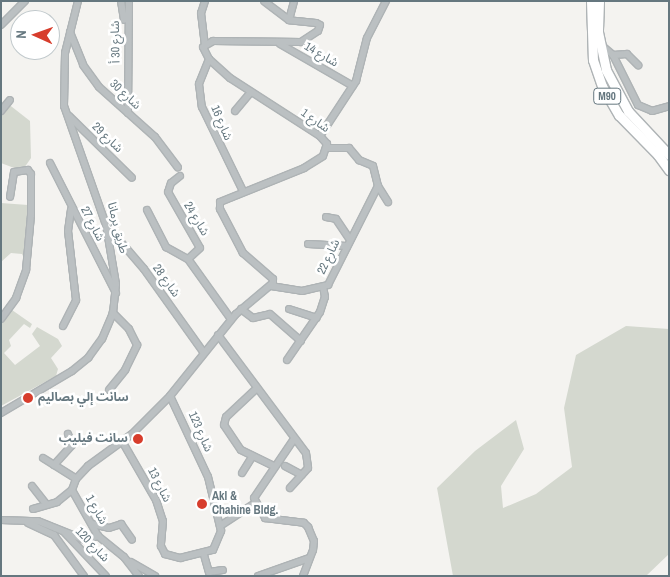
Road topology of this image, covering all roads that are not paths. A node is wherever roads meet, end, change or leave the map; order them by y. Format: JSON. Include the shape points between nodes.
{"nodes":[{"id":1,"x":25,"y":1,"type":"edge"},
{"id":2,"x":78,"y":1,"type":"edge"},
{"id":3,"x":120,"y":1,"type":"edge"},
{"id":4,"x":129,"y":1,"type":"edge"},
{"id":5,"x":264,"y":1,"type":"edge"},
{"id":6,"x":294,"y":1,"type":"edge"},
{"id":7,"x":386,"y":1,"type":"edge"},
{"id":8,"x":591,"y":1,"type":"edge"},
{"id":9,"x":600,"y":1,"type":"edge"},
{"id":10,"x":202,"y":3,"type":"edge"},
{"id":11,"x":289,"y":20,"type":"junction"},
{"id":12,"x":1,"y":25,"type":"edge"},
{"id":13,"x":69,"y":31,"type":"junction"},
{"id":14,"x":127,"y":36,"type":"junction"},
{"id":15,"x":279,"y":43,"type":"junction"},
{"id":16,"x":205,"y":44,"type":"junction"},
{"id":17,"x":600,"y":44,"type":"junction"},
{"id":18,"x":613,"y":55,"type":"junction"},
{"id":19,"x":209,"y":59,"type":"junction"},
{"id":20,"x":638,"y":65,"type":"dead end"},
{"id":21,"x":353,"y":86,"type":"junction"},
{"id":22,"x":250,"y":93,"type":"junction"},
{"id":23,"x":10,"y":100,"type":"dead end"},
{"id":24,"x":669,"y":106,"type":"edge"},
{"id":25,"x":1,"y":111,"type":"edge"},
{"id":26,"x":235,"y":111,"type":"dead end"},
{"id":27,"x":66,"y":113,"type":"junction"},
{"id":28,"x":128,"y":114,"type":"junction"},
{"id":29,"x":320,"y":136,"type":"junction"},
{"id":30,"x":328,"y":148,"type":"junction"},
{"id":31,"x":669,"y":155,"type":"edge"},
{"id":32,"x":50,"y":163,"type":"dead end"},
{"id":33,"x":178,"y":167,"type":"dead end"},
{"id":34,"x":669,"y":170,"type":"edge"},
{"id":35,"x":180,"y":176,"type":"dead end"},
{"id":36,"x":132,"y":178,"type":"dead end"},
{"id":37,"x":378,"y":186,"type":"junction"},
{"id":38,"x":243,"y":191,"type":"junction"},
{"id":39,"x":10,"y":197,"type":"dead end"},
{"id":40,"x":388,"y":202,"type":"dead end"},
{"id":41,"x":71,"y":209,"type":"junction"},
{"id":42,"x":147,"y":210,"type":"dead end"},
{"id":43,"x":326,"y":217,"type":"dead end"},
{"id":44,"x":106,"y":225,"type":"junction"},
{"id":45,"x":348,"y":243,"type":"junction"},
{"id":46,"x":308,"y":244,"type":"dead end"},
{"id":47,"x":188,"y":259,"type":"junction"},
{"id":48,"x":271,"y":286,"type":"junction"},
{"id":49,"x":323,"y":287,"type":"junction"},
{"id":50,"x":116,"y":294,"type":"junction"},
{"id":51,"x":241,"y":309,"type":"junction"},
{"id":52,"x":289,"y":310,"type":"dead end"},
{"id":53,"x":113,"y":313,"type":"junction"},
{"id":54,"x":318,"y":318,"type":"junction"},
{"id":55,"x":231,"y":319,"type":"junction"},
{"id":56,"x":1,"y":320,"type":"edge"},
{"id":57,"x":63,"y":326,"type":"dead end"},
{"id":58,"x":218,"y":336,"type":"junction"},
{"id":59,"x":301,"y":341,"type":"junction"},
{"id":60,"x":204,"y":353,"type":"junction"},
{"id":61,"x":287,"y":360,"type":"dead end"},
{"id":62,"x":257,"y":388,"type":"junction"},
{"id":63,"x":109,"y":390,"type":"dead end"},
{"id":64,"x":170,"y":396,"type":"junction"},
{"id":65,"x":1,"y":412,"type":"edge"},
{"id":66,"x":68,"y":434,"type":"dead end"},
{"id":67,"x":294,"y":439,"type":"junction"},
{"id":68,"x":122,"y":441,"type":"junction"},
{"id":69,"x":252,"y":457,"type":"junction"},
{"id":70,"x":43,"y":458,"type":"dead end"},
{"id":71,"x":54,"y":465,"type":"junction"},
{"id":72,"x":274,"y":466,"type":"junction"},
{"id":73,"x":285,"y":466,"type":"dead end"},
{"id":74,"x":242,"y":473,"type":"dead end"},
{"id":75,"x":302,"y":475,"type":"junction"},
{"id":76,"x":76,"y":479,"type":"junction"},
{"id":77,"x":32,"y":486,"type":"dead end"},
{"id":78,"x":290,"y":488,"type":"dead end"},
{"id":79,"x":72,"y":490,"type":"junction"},
{"id":80,"x":255,"y":503,"type":"junction"},
{"id":81,"x":47,"y":505,"type":"junction"},
{"id":82,"x":33,"y":509,"type":"dead end"},
{"id":83,"x":1,"y":520,"type":"edge"},
{"id":84,"x":22,"y":521,"type":"junction"},
{"id":85,"x":92,"y":524,"type":"junction"},
{"id":86,"x":220,"y":526,"type":"junction"},
{"id":87,"x":62,"y":531,"type":"junction"},
{"id":88,"x":98,"y":536,"type":"junction"},
{"id":89,"x":132,"y":540,"type":"dead end"},
{"id":90,"x":204,"y":555,"type":"junction"},
{"id":91,"x":124,"y":557,"type":"junction"},
{"id":92,"x":309,"y":558,"type":"junction"},
{"id":93,"x":223,"y":570,"type":"dead end"},
{"id":94,"x":84,"y":576,"type":"edge"},
{"id":95,"x":106,"y":576,"type":"edge"},
{"id":96,"x":139,"y":576,"type":"edge"},
{"id":97,"x":155,"y":576,"type":"edge"},
{"id":98,"x":258,"y":576,"type":"edge"},
{"id":99,"x":303,"y":576,"type":"edge"}],
"edges":[{"from":1,"to":12,"type":"street"},
{"from":2,"to":13,"type":"street","name":"طريق برمانا"},
{"from":3,"to":14,"type":"street"},
{"from":4,"to":14,"type":"street","name":"شارع 30 أ"},
{"from":5,"to":11,"type":"street"},
{"from":6,"to":11,"type":"street"},
{"from":7,"to":21,"type":"street","via":[[367,38]]},
{"from":8,"to":34,"type":"highway","number":"M90","via":[[593,60],[602,86],[619,115]]},
{"from":9,"to":17,"type":"highway","number":"M90"},
{"from":10,"to":16,"type":"street"},
{"from":11,"to":15,"type":"street","via":[[316,23],[320,27],[308,40]]},
{"from":13,"to":27,"type":"street","name":"طريق برمانا","via":[[63,84]]},
{"from":13,"to":28,"type":"street","name":"شارع 30","via":[[90,75]]},
{"from":14,"to":28,"type":"street","name":"شارع 30 أ"},
{"from":15,"to":16,"type":"street","via":[[213,41]]},
{"from":15,"to":21,"type":"street","name":"شارع 14"},
{"from":16,"to":19,"type":"street","via":[[204,52]]},
{"from":17,"to":18,"type":"street"},
{"from":17,"to":31,"type":"highway","number":"M90","via":[[606,70],[617,94]]},
{"from":18,"to":20,"type":"street","via":[[627,54]]},
{"from":18,"to":24,"type":"street","via":[[638,105],[652,111]]},
{"from":19,"to":22,"type":"street","name":"شارع 1"},
{"from":19,"to":38,"type":"street","name":"شارع 16","via":[[199,84],[202,107]]},
{"from":21,"to":29,"type":"street"},
{"from":22,"to":26,"type":"street"},
{"from":22,"to":29,"type":"street","name":"شارع 1"},
{"from":23,"to":25,"type":"street"},
{"from":27,"to":36,"type":"street","name":"شارع 29"},
{"from":27,"to":44,"type":"street","name":"طريق برمانا"},
{"from":28,"to":33,"type":"street","name":"شارع 30","via":[[155,137]]},
{"from":29,"to":30,"type":"street","name":"شارع 1"},
{"from":30,"to":37,"type":"street","via":[[349,148],[359,160],[374,168]]},
{"from":30,"to":38,"type":"street","name":"شارع 1","via":[[323,156],[289,176]]},
{"from":32,"to":41,"type":"street","name":"شارع 27"},
{"from":35,"to":47,"type":"street","name":"شارع 24","via":[[168,192],[200,248]]},
{"from":37,"to":40,"type":"street"},
{"from":37,"to":45,"type":"street","name":"شارع 22"},
{"from":38,"to":48,"type":"street","name":"شارع 1","via":[[220,202],[220,209],[243,253],[273,279]]},
{"from":39,"to":56,"type":"street","via":[[14,172],[28,170],[31,174],[31,215],[26,270],[16,298]]},
{"from":41,"to":50,"type":"street","name":"شارع 27"},
{"from":41,"to":57,"type":"street","via":[[68,232],[76,300]]},
{"from":42,"to":47,"type":"street","via":[[166,247]]},
{"from":43,"to":45,"type":"street","via":[[336,219]]},
{"from":44,"to":50,"type":"street","name":"طريق برمانا","via":[[114,259]]},
{"from":44,"to":60,"type":"street","name":"شارع 28","via":[[144,270]]},
{"from":45,"to":46,"type":"street"},
{"from":45,"to":49,"type":"street","name":"شارع 22","via":[[335,276]]},
{"from":47,"to":55,"type":"street"},
{"from":48,"to":49,"type":"street","name":"شارع 22","via":[[294,291]]},
{"from":48,"to":51,"type":"street","name":"شارع 1"},
{"from":49,"to":54,"type":"street","via":[[324,302]]},
{"from":50,"to":53,"type":"street","name":"طريق برمانا"},
{"from":51,"to":55,"type":"street","name":"شارع 1"},
{"from":51,"to":59,"type":"street","via":[[253,318],[270,314]]},
{"from":52,"to":54,"type":"street"},
{"from":53,"to":63,"type":"street","via":[[129,329],[137,345],[134,357]]},
{"from":53,"to":65,"type":"street","name":"طريق برمانا","via":[[102,339],[88,358],[72,371]]},
{"from":54,"to":59,"type":"street"},
{"from":55,"to":58,"type":"street","name":"شارع 1"},
{"from":58,"to":60,"type":"street","name":"شارع 1"},
{"from":58,"to":62,"type":"street"},
{"from":59,"to":61,"type":"street"},
{"from":60,"to":64,"type":"street","name":"شارع 1"},
{"from":62,"to":67,"type":"street"},
{"from":62,"to":69,"type":"street","via":[[224,420],[232,439]]},
{"from":64,"to":68,"type":"street","name":"شارع 1"},
{"from":64,"to":86,"type":"street","name":"شارع 123","via":[[208,478]]},
{"from":66,"to":71,"type":"street","via":[[72,445]]},
{"from":67,"to":72,"type":"street"},
{"from":67,"to":75,"type":"street","via":[[308,458],[308,468]]},
{"from":68,"to":76,"type":"street","name":"شارع 1"},
{"from":68,"to":90,"type":"street","name":"شارع 13","via":[[156,500],[163,521],[161,546],[165,554],[173,559]]},
{"from":69,"to":72,"type":"street"},
{"from":69,"to":74,"type":"street"},
{"from":70,"to":71,"type":"street"},
{"from":71,"to":76,"type":"street"},
{"from":72,"to":80,"type":"street","via":[[257,491]]},
{"from":73,"to":75,"type":"street"},
{"from":75,"to":78,"type":"street"},
{"from":76,"to":79,"type":"street","name":"شارع 1"},
{"from":77,"to":81,"type":"street"},
{"from":79,"to":81,"type":"street"},
{"from":79,"to":85,"type":"street","name":"شارع 1"},
{"from":80,"to":86,"type":"street"},
{"from":80,"to":92,"type":"street","via":[[265,518],[304,523],[308,527],[314,541]]},
{"from":81,"to":82,"type":"street"},
{"from":83,"to":84,"type":"street","name":"شارع 1"},
{"from":84,"to":87,"type":"street","name":"شارع 1","via":[[38,521]]},
{"from":84,"to":94,"type":"street","via":[[54,535]]},
{"from":85,"to":88,"type":"street","name":"شارع 1"},
{"from":85,"to":89,"type":"street","via":[[109,528],[121,524]]},
{"from":86,"to":90,"type":"street","via":[[218,543]]},
{"from":87,"to":88,"type":"street","name":"شارع 1","via":[[85,540]]},
{"from":87,"to":95,"type":"street","name":"شارع 120"},
{"from":88,"to":91,"type":"street"},
{"from":90,"to":93,"type":"street","via":[[209,572]]},
{"from":91,"to":96,"type":"street"},
{"from":91,"to":97,"type":"street"},
{"from":92,"to":98,"type":"street"},
{"from":92,"to":99,"type":"street"}]}
